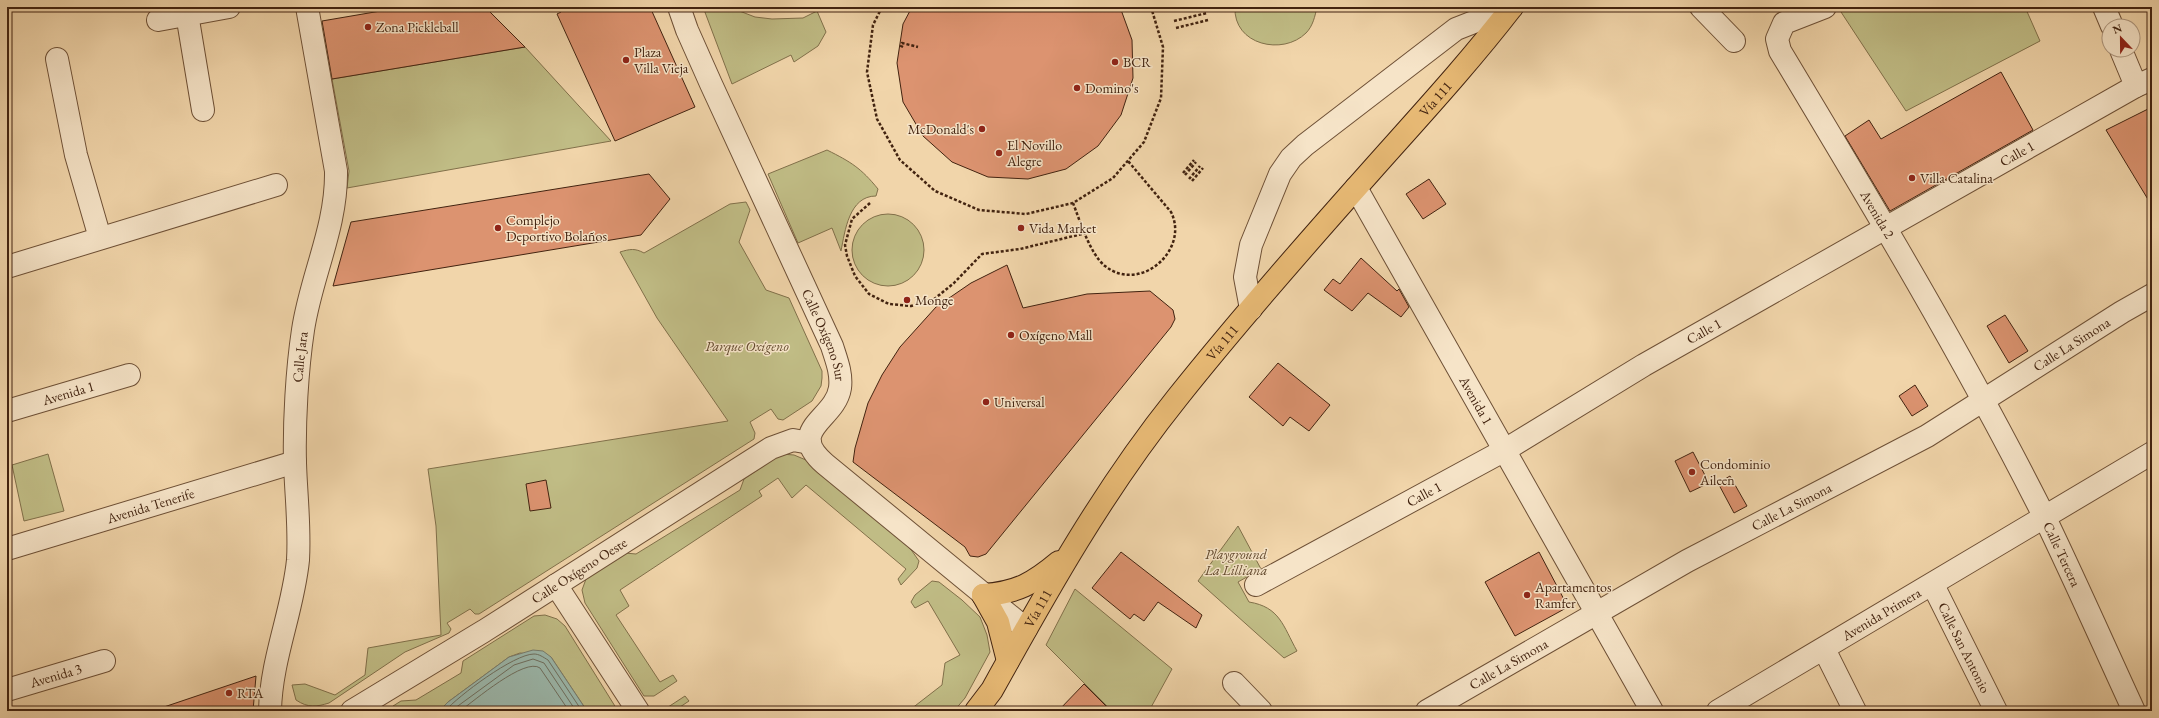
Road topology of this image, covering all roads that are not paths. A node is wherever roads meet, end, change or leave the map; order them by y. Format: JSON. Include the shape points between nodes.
{"nodes":[{"id":1,"x":229,"y":7,"type":"edge"},
{"id":2,"x":307,"y":7,"type":"edge"},
{"id":3,"x":679,"y":7,"type":"edge"},
{"id":4,"x":1512,"y":7,"type":"edge"},
{"id":5,"x":1701,"y":7,"type":"edge"},
{"id":6,"x":1825,"y":7,"type":"edge"},
{"id":7,"x":2104,"y":7,"type":"edge"},
{"id":8,"x":187,"y":14,"type":"junction"},
{"id":9,"x":2109,"y":18,"type":"edge"},
{"id":10,"x":158,"y":20,"type":"dead end"},
{"id":11,"x":1734,"y":41,"type":"dead end"},
{"id":12,"x":2127,"y":58,"type":"edge"},
{"id":13,"x":57,"y":59,"type":"dead end"},
{"id":14,"x":2144,"y":83,"type":"edge"},
{"id":15,"x":204,"y":110,"type":"dead end"},
{"id":16,"x":276,"y":186,"type":"dead end"},
{"id":17,"x":1356,"y":188,"type":"junction"},
{"id":18,"x":1886,"y":228,"type":"junction"},
{"id":19,"x":100,"y":238,"type":"junction"},
{"id":20,"x":7,"y":267,"type":"edge"},
{"id":21,"x":2152,"y":295,"type":"edge"},
{"id":22,"x":1251,"y":309,"type":"junction"},
{"id":23,"x":129,"y":374,"type":"dead end"},
{"id":24,"x":1983,"y":401,"type":"junction"},
{"id":25,"x":7,"y":411,"type":"edge"},
{"id":26,"x":810,"y":443,"type":"junction"},
{"id":27,"x":1505,"y":450,"type":"junction"},
{"id":28,"x":2151,"y":458,"type":"edge"},
{"id":29,"x":295,"y":462,"type":"junction"},
{"id":30,"x":2044,"y":517,"type":"junction"},
{"id":31,"x":7,"y":549,"type":"edge"},
{"id":32,"x":1070,"y":552,"type":"junction"},
{"id":33,"x":1256,"y":584,"type":"dead end"},
{"id":34,"x":556,"y":585,"type":"junction"},
{"id":35,"x":1933,"y":585,"type":"junction"},
{"id":36,"x":984,"y":595,"type":"junction"},
{"id":37,"x":1595,"y":613,"type":"junction"},
{"id":38,"x":1026,"y":629,"type":"junction"},
{"id":39,"x":1824,"y":649,"type":"junction"},
{"id":40,"x":104,"y":661,"type":"dead end"},
{"id":41,"x":1008,"y":661,"type":"junction"},
{"id":42,"x":1234,"y":683,"type":"dead end"},
{"id":43,"x":7,"y":690,"type":"edge"},
{"id":44,"x":270,"y":711,"type":"edge"},
{"id":45,"x":352,"y":711,"type":"edge"},
{"id":46,"x":638,"y":711,"type":"edge"},
{"id":47,"x":976,"y":711,"type":"edge"},
{"id":48,"x":1261,"y":711,"type":"edge"},
{"id":49,"x":1427,"y":711,"type":"edge"},
{"id":50,"x":1652,"y":711,"type":"edge"},
{"id":51,"x":1718,"y":711,"type":"edge"},
{"id":52,"x":1855,"y":711,"type":"edge"},
{"id":53,"x":1996,"y":711,"type":"edge"},
{"id":54,"x":2134,"y":711,"type":"edge"}],
"edges":[{"from":1,"to":8,"type":"street"},
{"from":2,"to":29,"type":"street","name":"Calle Jara","via":[[336,171],[336,193],[331,225],[303,328],[299,356]]},
{"from":3,"to":26,"type":"street","name":"Calle Oxígeno Sur","via":[[711,84],[838,363],[840,383],[837,398],[812,429]]},
{"from":4,"to":17,"type":"main road","name":"Vía 111"},
{"from":4,"to":22,"type":"street","via":[[1456,29],[1291,158],[1280,174],[1251,245],[1245,277]]},
{"from":5,"to":11,"type":"street"},
{"from":6,"to":18,"type":"street","name":"Avenida 2","via":[[1791,19],[1781,28],[1777,39],[1780,51]]},
{"from":7,"to":9,"type":"street"},
{"from":8,"to":10,"type":"street"},
{"from":8,"to":15,"type":"street"},
{"from":12,"to":14,"type":"street"},
{"from":13,"to":19,"type":"street","via":[[76,155]]},
{"from":14,"to":18,"type":"street","name":"Calle 1"},
{"from":16,"to":19,"type":"street"},
{"from":17,"to":22,"type":"main road","name":"Vía 111"},
{"from":17,"to":27,"type":"street","name":"Avenida 1"},
{"from":18,"to":24,"type":"street","name":"Avenida 2"},
{"from":18,"to":27,"type":"street","name":"Calle 1","via":[[1644,365]]},
{"from":19,"to":20,"type":"street"},
{"from":21,"to":24,"type":"street","name":"Calle La Simona"},
{"from":22,"to":32,"type":"main road","name":"Vía 111","via":[[1176,399],[1132,458]]},
{"from":23,"to":25,"type":"street","name":"Avenida 1"},
{"from":24,"to":30,"type":"street","name":"Calle Tercera"},
{"from":24,"to":37,"type":"street","name":"Calle La Simona","via":[[1928,436],[1687,561]]},
{"from":26,"to":34,"type":"street","name":"Calle Oxígeno Oeste","via":[[793,440],[771,448]]},
{"from":26,"to":36,"type":"street","via":[[819,459]]},
{"from":27,"to":33,"type":"street","name":"Calle 1"},
{"from":27,"to":37,"type":"street","name":"Avenida 1"},
{"from":28,"to":30,"type":"street","name":"Avenida Primera"},
{"from":29,"to":31,"type":"street","name":"Avenida Tenerife"},
{"from":29,"to":44,"type":"street","name":"Calle Jara","via":[[299,512],[297,564],[295,583],[274,672]]},
{"from":30,"to":35,"type":"street","name":"Avenida Primera"},
{"from":30,"to":54,"type":"street","name":"Calle Tercera"},
{"from":32,"to":36,"type":"main road","via":[[1040,578],[1022,588],[1001,594]]},
{"from":32,"to":38,"type":"main road","name":"Vía 111"},
{"from":34,"to":45,"type":"street","name":"Calle Oxígeno Oeste"},
{"from":34,"to":46,"type":"street"},
{"from":35,"to":39,"type":"street","name":"Avenida Primera"},
{"from":35,"to":53,"type":"street","name":"Calle San Antonio"},
{"from":36,"to":38,"type":"street"},
{"from":36,"to":41,"type":"main road","via":[[998,622]]},
{"from":37,"to":49,"type":"street","name":"Calle La Simona"},
{"from":37,"to":50,"type":"street","name":"Avenida 1"},
{"from":38,"to":41,"type":"main road","name":"Vía 111"},
{"from":39,"to":51,"type":"street","name":"Avenida Primera"},
{"from":39,"to":52,"type":"street"},
{"from":40,"to":43,"type":"street","name":"Avenida 3"},
{"from":41,"to":47,"type":"main road","name":"Vía 111","via":[[992,690]]},
{"from":42,"to":48,"type":"street"}]}
